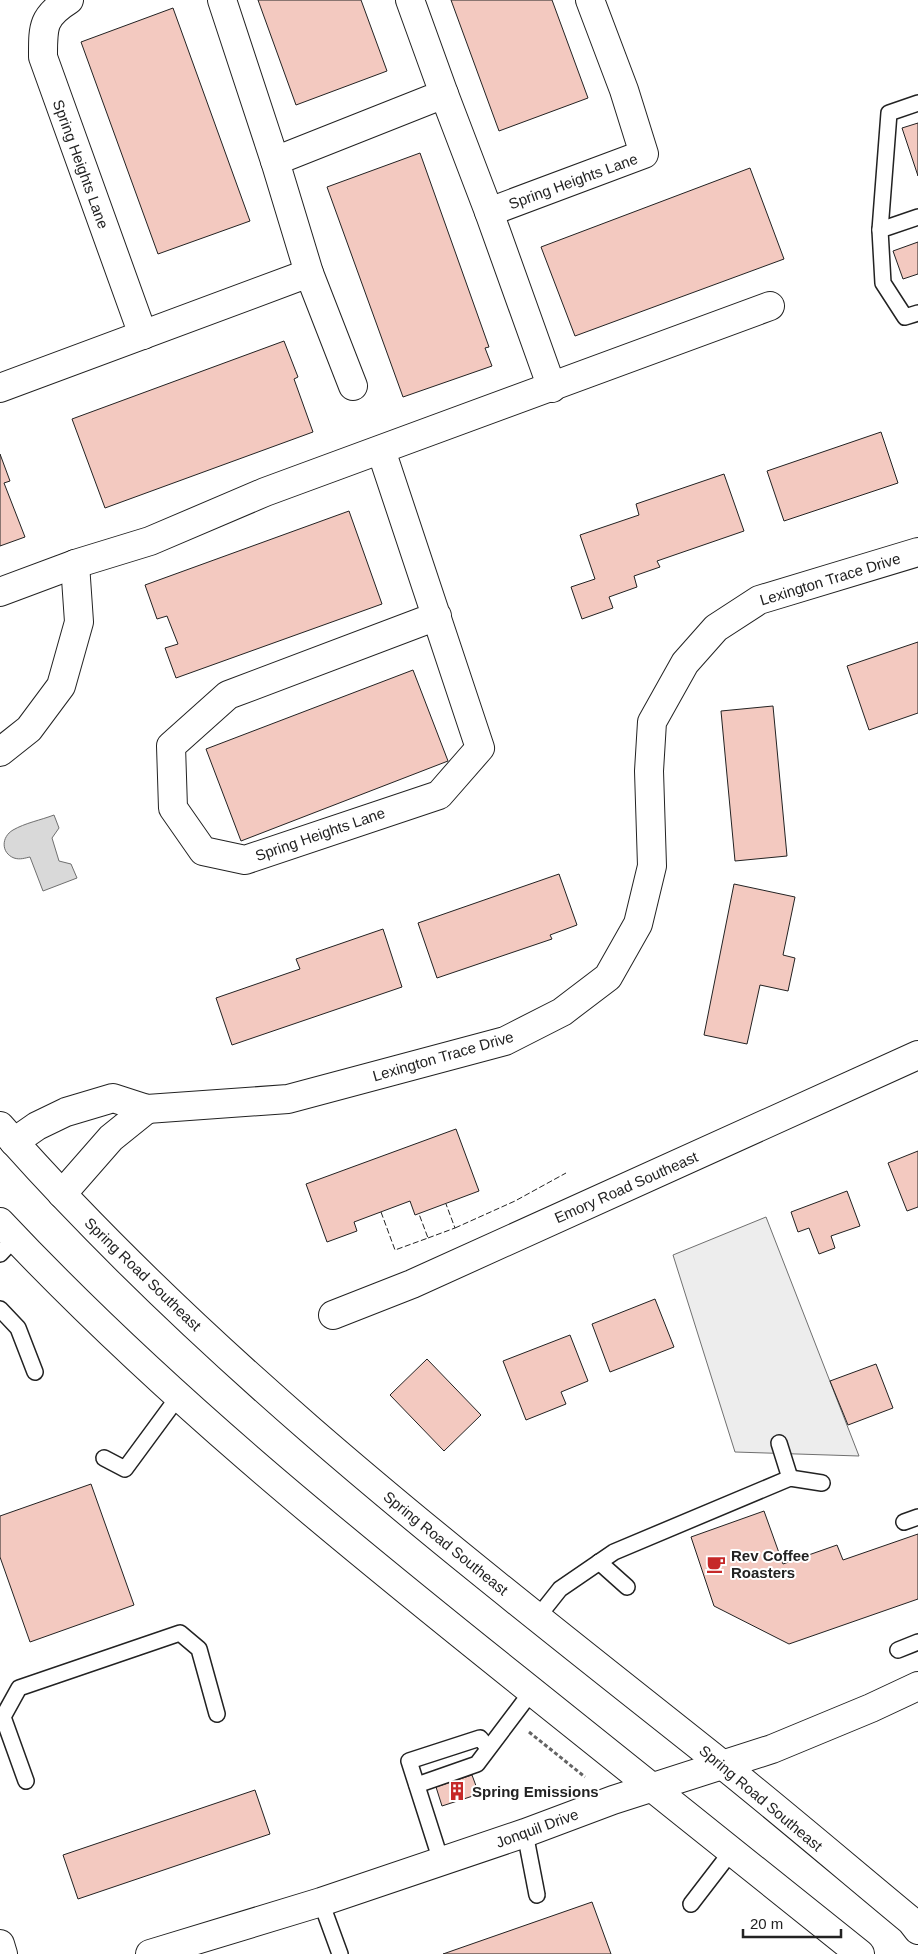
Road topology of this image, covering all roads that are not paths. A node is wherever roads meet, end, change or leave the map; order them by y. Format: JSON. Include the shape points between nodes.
{"nodes":[{"id":1,"x":69,"y":0,"type":"edge"},
{"id":2,"x":222,"y":0,"type":"edge"},
{"id":3,"x":410,"y":0,"type":"edge"},
{"id":4,"x":590,"y":0,"type":"edge"},
{"id":5,"x":444,"y":94,"type":"junction"},
{"id":6,"x":918,"y":103,"type":"edge"},
{"id":7,"x":275,"y":161,"type":"junction"},
{"id":8,"x":489,"y":212,"type":"junction"},
{"id":9,"x":918,"y":218,"type":"edge"},
{"id":10,"x":880,"y":230,"type":"junction"},
{"id":11,"x":309,"y":273,"type":"junction"},
{"id":12,"x":770,"y":306,"type":"dead end"},
{"id":13,"x":918,"y":313,"type":"edge"},
{"id":14,"x":143,"y":335,"type":"junction"},
{"id":15,"x":353,"y":386,"type":"dead end"},
{"id":16,"x":0,"y":388,"type":"edge"},
{"id":17,"x":552,"y":388,"type":"junction"},
{"id":18,"x":381,"y":450,"type":"junction"},
{"id":19,"x":918,"y":552,"type":"edge"},
{"id":20,"x":75,"y":564,"type":"junction"},
{"id":21,"x":0,"y":592,"type":"edge"},
{"id":22,"x":436,"y":616,"type":"junction"},
{"id":23,"x":1,"y":753,"type":"edge"},
{"id":24,"x":918,"y":1055,"type":"edge"},
{"id":25,"x":147,"y":1109,"type":"junction"},
{"id":26,"x":7,"y":1134,"type":"edge"},
{"id":27,"x":62,"y":1194,"type":"junction"},
{"id":28,"x":5,"y":1238,"type":"edge"},
{"id":29,"x":0,"y":1309,"type":"edge"},
{"id":30,"x":333,"y":1315,"type":"dead end"},
{"id":31,"x":35,"y":1372,"type":"dead end"},
{"id":32,"x":178,"y":1398,"type":"junction"},
{"id":33,"x":779,"y":1443,"type":"dead end"},
{"id":34,"x":104,"y":1458,"type":"dead end"},
{"id":35,"x":790,"y":1478,"type":"junction"},
{"id":36,"x":822,"y":1483,"type":"dead end"},
{"id":37,"x":599,"y":1562,"type":"junction"},
{"id":38,"x":627,"y":1588,"type":"dead end"},
{"id":39,"x":537,"y":1618,"type":"junction"},
{"id":40,"x":918,"y":1642,"type":"edge"},
{"id":41,"x":898,"y":1650,"type":"dead end"},
{"id":42,"x":918,"y":1686,"type":"edge"},
{"id":43,"x":532,"y":1691,"type":"junction"},
{"id":44,"x":217,"y":1714,"type":"dead end"},
{"id":45,"x":488,"y":1748,"type":"junction"},
{"id":46,"x":722,"y":1765,"type":"junction"},
{"id":47,"x":26,"y":1781,"type":"dead end"},
{"id":48,"x":417,"y":1786,"type":"junction"},
{"id":49,"x":651,"y":1788,"type":"junction"},
{"id":50,"x":526,"y":1833,"type":"junction"},
{"id":51,"x":731,"y":1852,"type":"junction"},
{"id":52,"x":441,"y":1861,"type":"junction"},
{"id":53,"x":537,"y":1895,"type":"dead end"},
{"id":54,"x":321,"y":1902,"type":"junction"},
{"id":55,"x":692,"y":1904,"type":"dead end"},
{"id":56,"x":918,"y":1930,"type":"edge"},
{"id":57,"x":150,"y":1954,"type":"edge"},
{"id":58,"x":340,"y":1954,"type":"edge"},
{"id":59,"x":860,"y":1954,"type":"edge"}],
"edges":[{"from":1,"to":14,"type":"street","name":"Spring Heights Lane","via":[[54,10],[43,30],[43,57]]},
{"from":2,"to":7,"type":"street"},
{"from":3,"to":5,"type":"street","name":"Spring Heights Lane"},
{"from":4,"to":8,"type":"street","name":"Spring Heights Lane","via":[[644,154]]},
{"from":5,"to":7,"type":"street"},
{"from":5,"to":8,"type":"street","name":"Spring Heights Lane"},
{"from":6,"to":10,"type":"lane","via":[[889,113]]},
{"from":7,"to":11,"type":"street"},
{"from":8,"to":17,"type":"street","name":"Spring Heights Lane"},
{"from":9,"to":10,"type":"lane"},
{"from":10,"to":13,"type":"lane","via":[[883,284],[905,318]]},
{"from":11,"to":14,"type":"street"},
{"from":11,"to":15,"type":"street"},
{"from":12,"to":17,"type":"street"},
{"from":14,"to":16,"type":"street"},
{"from":17,"to":18,"type":"street"},
{"from":18,"to":20,"type":"street","via":[[265,492],[150,541]]},
{"from":18,"to":22,"type":"street","name":"Spring Heights Lane"},
{"from":19,"to":25,"type":"street","name":"Lexington Trace Drive","via":[[759,600],[716,628],[685,663],[652,722],[649,771],[652,866],[638,924],[608,977],[562,1012],[504,1041],[288,1099]]},
{"from":20,"to":21,"type":"street"},
{"from":20,"to":23,"type":"street","via":[[79,622],[61,686],[29,729]]},
{"from":22,"to":22,"type":"street","name":"Spring Heights Lane","via":[[480,748],[439,795],[246,860],[203,851],[173,808],[171,746],[228,695]]},
{"from":24,"to":30,"type":"street","name":"Emory Road Southeast","via":[[412,1284]]},
{"from":25,"to":26,"type":"street","name":"Lexington Trace Drive","via":[[114,1098]]},
{"from":25,"to":27,"type":"street","via":[[111,1138]]},
{"from":26,"to":27,"type":"street","name":"Spring Road Southeast"},
{"from":27,"to":39,"type":"street","name":"Spring Road Southeast","via":[[172,1305],[280,1404]]},
{"from":28,"to":32,"type":"street"},
{"from":29,"to":31,"type":"lane","via":[[18,1328]]},
{"from":32,"to":34,"type":"lane","via":[[125,1469]]},
{"from":32,"to":43,"type":"street","via":[[347,1543]]},
{"from":33,"to":35,"type":"lane"},
{"from":35,"to":36,"type":"lane"},
{"from":35,"to":37,"type":"lane","via":[[614,1552]]},
{"from":37,"to":38,"type":"lane"},
{"from":37,"to":39,"type":"lane","via":[[560,1589]]},
{"from":39,"to":46,"type":"street","name":"Spring Road Southeast"},
{"from":40,"to":41,"type":"lane"},
{"from":42,"to":46,"type":"street","name":"Jonquil Drive","via":[[788,1742]]},
{"from":43,"to":45,"type":"lane"},
{"from":43,"to":49,"type":"street"},
{"from":44,"to":47,"type":"lane","via":[[199,1648],[180,1633],[19,1688],[3,1716]]},
{"from":45,"to":48,"type":"lane","via":[[477,1764]]},
{"from":45,"to":48,"type":"lane","via":[[480,1738],[410,1761]]},
{"from":46,"to":49,"type":"street","name":"Jonquil Drive"},
{"from":46,"to":56,"type":"street","name":"Spring Road Southeast"},
{"from":48,"to":52,"type":"lane"},
{"from":49,"to":50,"type":"street","name":"Jonquil Drive"},
{"from":49,"to":51,"type":"street"},
{"from":50,"to":52,"type":"street","name":"Jonquil Drive"},
{"from":50,"to":53,"type":"lane"},
{"from":51,"to":55,"type":"lane"},
{"from":51,"to":59,"type":"street"},
{"from":52,"to":54,"type":"street","name":"Jonquil Drive"},
{"from":54,"to":57,"type":"street","name":"Jonquil Drive"},
{"from":54,"to":58,"type":"lane"}]}
